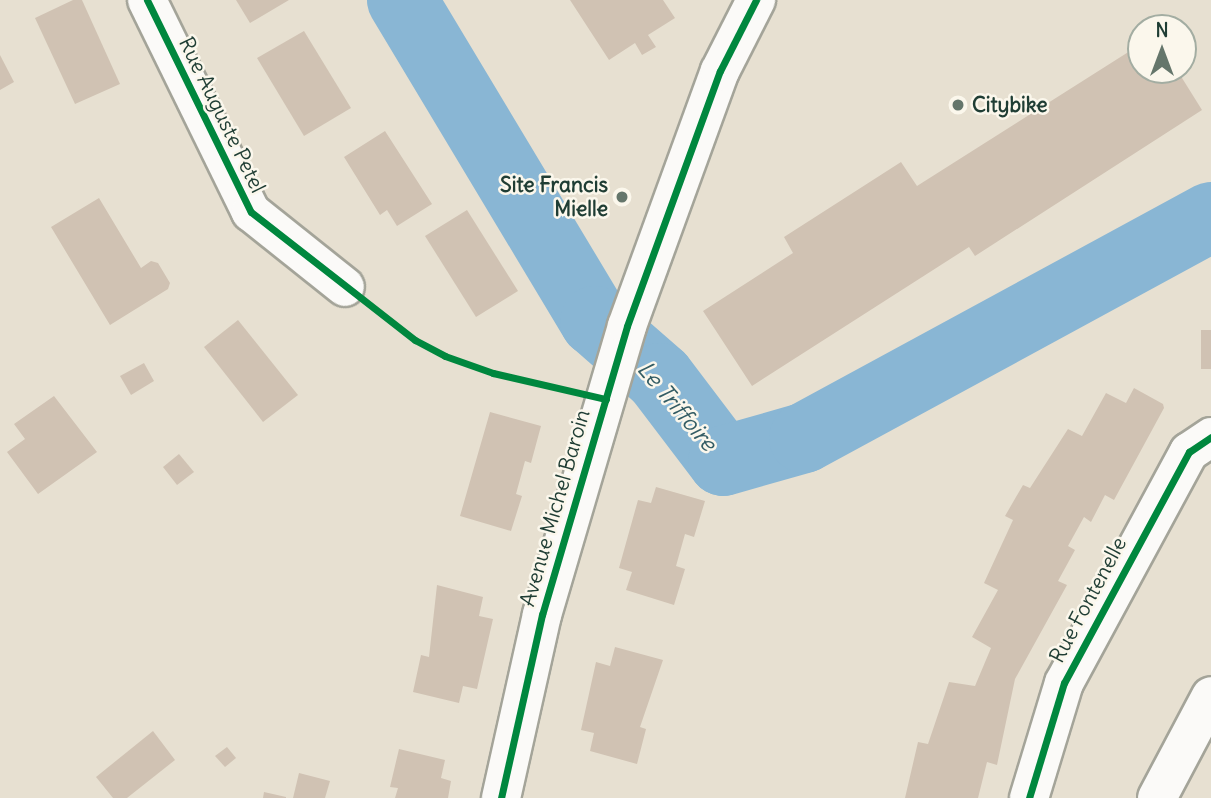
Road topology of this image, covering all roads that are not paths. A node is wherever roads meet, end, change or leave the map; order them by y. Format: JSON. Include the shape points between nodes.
{"nodes":[{"id":1,"x":147,"y":0,"type":"edge"},
{"id":2,"x":756,"y":0,"type":"edge"},
{"id":3,"x":345,"y":288,"type":"dead end"},
{"id":4,"x":1211,"y":437,"type":"edge"},
{"id":5,"x":1211,"y":696,"type":"edge"},
{"id":6,"x":501,"y":798,"type":"edge"},
{"id":7,"x":1029,"y":798,"type":"edge"},
{"id":8,"x":1157,"y":798,"type":"edge"}],
"edges":[{"from":1,"to":3,"type":"street","name":"Rue Auguste Petel","via":[[251,212]]},
{"from":2,"to":6,"type":"street","name":"Avenue Michel Baroin","via":[[720,71],[627,326],[541,615]]},
{"from":4,"to":7,"type":"street","name":"Rue Fontenelle","via":[[1189,452],[1064,683]]},
{"from":5,"to":8,"type":"street"}]}
